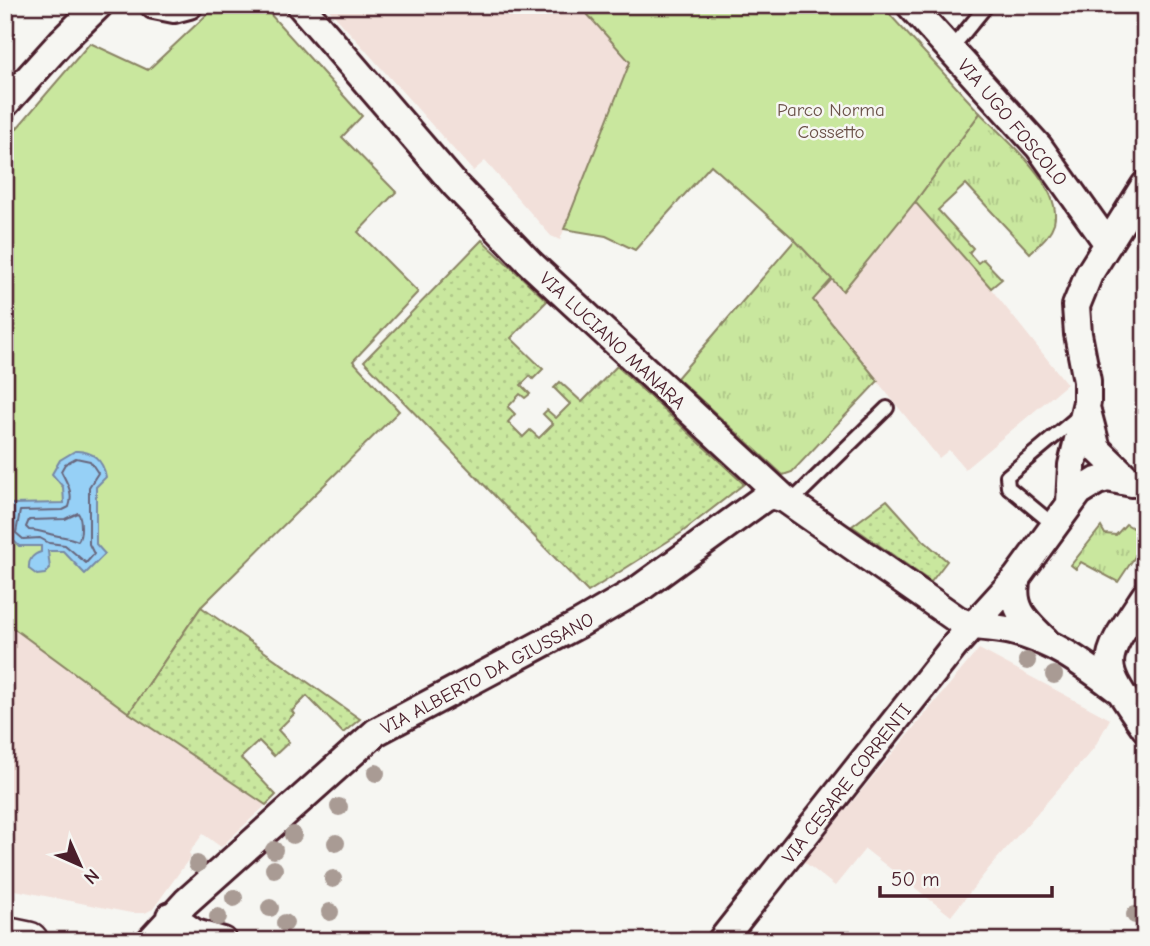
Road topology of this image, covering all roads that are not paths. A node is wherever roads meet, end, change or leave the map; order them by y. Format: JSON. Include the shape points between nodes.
{"nodes":[{"id":1,"x":99,"y":5,"type":"edge"},
{"id":2,"x":154,"y":5,"type":"edge"},
{"id":3,"x":189,"y":5,"type":"edge"},
{"id":4,"x":300,"y":5,"type":"edge"},
{"id":5,"x":910,"y":5,"type":"edge"},
{"id":6,"x":988,"y":5,"type":"edge"},
{"id":7,"x":951,"y":49,"type":"junction"},
{"id":8,"x":5,"y":104,"type":"edge"},
{"id":9,"x":1140,"y":200,"type":"edge"},
{"id":10,"x":1108,"y":244,"type":"junction"},
{"id":11,"x":887,"y":408,"type":"dead end"},
{"id":12,"x":1086,"y":409,"type":"junction"},
{"id":13,"x":1138,"y":489,"type":"edge"},
{"id":14,"x":788,"y":500,"type":"junction"},
{"id":15,"x":1070,"y":503,"type":"junction"},
{"id":16,"x":1055,"y":526,"type":"junction"},
{"id":17,"x":1017,"y":577,"type":"junction"},
{"id":18,"x":1145,"y":597,"type":"edge"},
{"id":19,"x":971,"y":626,"type":"junction"},
{"id":20,"x":1123,"y":629,"type":"junction"},
{"id":21,"x":1046,"y":642,"type":"junction"},
{"id":22,"x":1070,"y":654,"type":"junction"},
{"id":23,"x":1117,"y":689,"type":"junction"},
{"id":24,"x":1145,"y":729,"type":"edge"},
{"id":25,"x":170,"y":916,"type":"junction"},
{"id":26,"x":5,"y":936,"type":"edge"},
{"id":27,"x":29,"y":941,"type":"edge"},
{"id":28,"x":150,"y":941,"type":"edge"},
{"id":29,"x":223,"y":941,"type":"edge"},
{"id":30,"x":721,"y":941,"type":"edge"}],
"edges":[{"from":1,"to":8,"type":"street"},
{"from":2,"to":3,"type":"street","via":[[174,9]]},
{"from":4,"to":14,"type":"street","name":"VIA LUCIANO MANARA","via":[[456,186],[527,259]]},
{"from":5,"to":7,"type":"street","name":"VIA UGO FOSCOLO"},
{"from":6,"to":7,"type":"lane"},
{"from":7,"to":10,"type":"street","name":"VIA UGO FOSCOLO","via":[[1039,148]]},
{"from":9,"to":10,"type":"street"},
{"from":10,"to":12,"type":"street","via":[[1076,306],[1087,380]]},
{"from":11,"to":14,"type":"lane"},
{"from":12,"to":13,"type":"street","via":[[1097,449]]},
{"from":12,"to":15,"type":"street","via":[[1072,465]]},
{"from":12,"to":16,"type":"lane","via":[[1007,476],[1008,487]]},
{"from":13,"to":15,"type":"street","via":[[1108,478],[1086,486]]},
{"from":14,"to":19,"type":"street","name":"VIA LUCIANO MANARA"},
{"from":14,"to":25,"type":"street","name":"VIA ALBERTO DA GIUSSANO","via":[[772,495],[764,498],[639,589],[376,732]]},
{"from":15,"to":16,"type":"street","name":"VIA CESARE CORRENTI"},
{"from":16,"to":17,"type":"street","name":"VIA CESARE CORRENTI"},
{"from":17,"to":19,"type":"street","name":"VIA CESARE CORRENTI"},
{"from":17,"to":21,"type":"street","via":[[1014,599]]},
{"from":18,"to":20,"type":"street"},
{"from":19,"to":21,"type":"street","via":[[1002,629]]},
{"from":19,"to":30,"type":"street","name":"VIA CESARE CORRENTI"},
{"from":20,"to":22,"type":"street","via":[[1102,644]]},
{"from":20,"to":23,"type":"street","via":[[1108,661]]},
{"from":21,"to":22,"type":"street"},
{"from":22,"to":23,"type":"street"},
{"from":23,"to":24,"type":"street"},
{"from":25,"to":28,"type":"street","name":"VIA ALBERTO DA GIUSSANO"},
{"from":25,"to":29,"type":"street","via":[[195,933]]},
{"from":26,"to":27,"type":"main road"}]}
